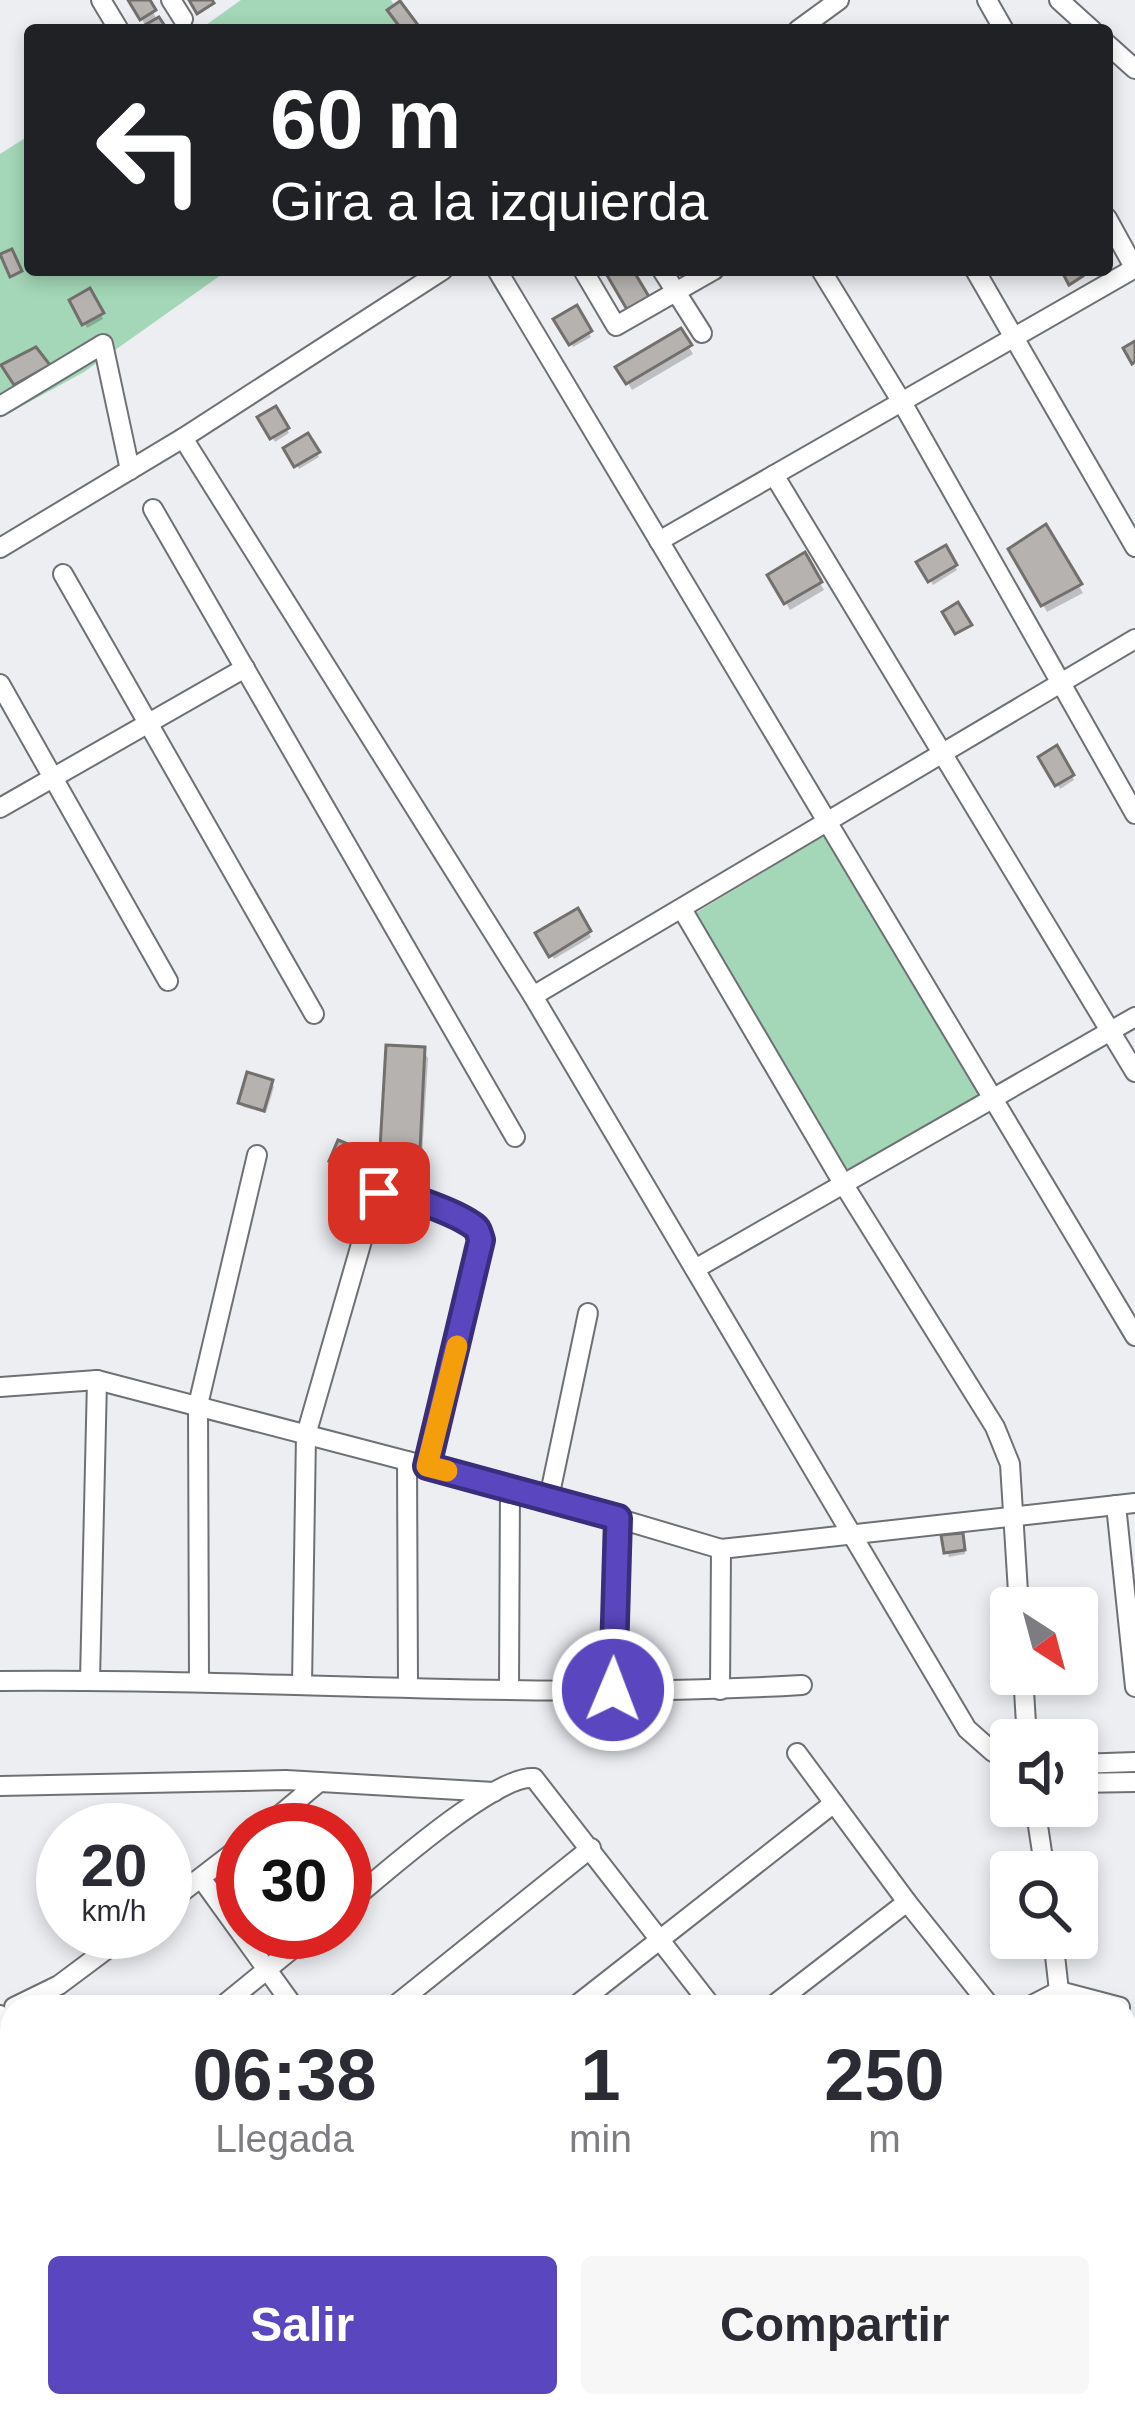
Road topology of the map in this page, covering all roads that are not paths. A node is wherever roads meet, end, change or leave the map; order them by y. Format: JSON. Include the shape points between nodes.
{"nodes":[{"id":1,"x":171,"y":0,"type":"edge"},
{"id":2,"x":839,"y":0,"type":"edge"},
{"id":3,"x":1059,"y":0,"type":"edge"},
{"id":4,"x":182,"y":19,"type":"dead end"},
{"id":5,"x":824,"y":23,"type":"edge"},
{"id":6,"x":1085,"y":24,"type":"edge"},
{"id":7,"x":1113,"y":229,"type":"edge"},
{"id":8,"x":1135,"y":269,"type":"edge"},
{"id":9,"x":433,"y":276,"type":"edge"},
{"id":10,"x":501,"y":276,"type":"edge"},
{"id":11,"x":587,"y":276,"type":"edge"},
{"id":12,"x":666,"y":276,"type":"edge"},
{"id":13,"x":704,"y":276,"type":"edge"},
{"id":14,"x":825,"y":276,"type":"edge"},
{"id":15,"x":979,"y":276,"type":"edge"},
{"id":16,"x":676,"y":293,"type":"junction"},
{"id":17,"x":702,"y":333,"type":"dead end"},
{"id":18,"x":1015,"y":337,"type":"junction"},
{"id":19,"x":903,"y":404,"type":"junction"},
{"id":20,"x":0,"y":406,"type":"edge"},
{"id":21,"x":183,"y":438,"type":"junction"},
{"id":22,"x":130,"y":470,"type":"junction"},
{"id":23,"x":774,"y":475,"type":"junction"},
{"id":24,"x":153,"y":509,"type":"dead end"},
{"id":25,"x":659,"y":541,"type":"junction"},
{"id":26,"x":1135,"y":547,"type":"edge"},
{"id":27,"x":0,"y":548,"type":"edge"},
{"id":28,"x":63,"y":574,"type":"dead end"},
{"id":29,"x":1135,"y":639,"type":"edge"},
{"id":30,"x":244,"y":668,"type":"junction"},
{"id":31,"x":1058,"y":683,"type":"junction"},
{"id":32,"x":0,"y":684,"type":"edge"},
{"id":33,"x":148,"y":723,"type":"junction"},
{"id":34,"x":939,"y":753,"type":"junction"},
{"id":35,"x":56,"y":778,"type":"junction"},
{"id":36,"x":0,"y":808,"type":"edge"},
{"id":37,"x":1135,"y":814,"type":"edge"},
{"id":38,"x":826,"y":819,"type":"junction"},
{"id":39,"x":682,"y":909,"type":"junction"},
{"id":40,"x":168,"y":981,"type":"dead end"},
{"id":41,"x":533,"y":996,"type":"junction"},
{"id":42,"x":314,"y":1014,"type":"dead end"},
{"id":43,"x":1135,"y":1017,"type":"edge"},
{"id":44,"x":1110,"y":1032,"type":"junction"},
{"id":45,"x":1135,"y":1072,"type":"edge"},
{"id":46,"x":992,"y":1100,"type":"junction"},
{"id":47,"x":515,"y":1137,"type":"dead end"},
{"id":48,"x":257,"y":1155,"type":"dead end"},
{"id":49,"x":844,"y":1185,"type":"junction"},
{"id":50,"x":695,"y":1269,"type":"junction"},
{"id":51,"x":588,"y":1313,"type":"dead end"},
{"id":52,"x":1135,"y":1336,"type":"edge"},
{"id":53,"x":97,"y":1380,"type":"junction"},
{"id":54,"x":0,"y":1387,"type":"edge"},
{"id":55,"x":199,"y":1405,"type":"junction"},
{"id":56,"x":306,"y":1435,"type":"junction"},
{"id":57,"x":417,"y":1463,"type":"junction"},
{"id":58,"x":510,"y":1490,"type":"junction"},
{"id":59,"x":549,"y":1498,"type":"junction"},
{"id":60,"x":1125,"y":1504,"type":"edge"},
{"id":61,"x":1013,"y":1515,"type":"junction"},
{"id":62,"x":618,"y":1518,"type":"junction"},
{"id":63,"x":853,"y":1535,"type":"junction"},
{"id":64,"x":721,"y":1549,"type":"junction"},
{"id":65,"x":1018,"y":1587,"type":"edge"},
{"id":66,"x":90,"y":1680,"type":"junction"},
{"id":67,"x":0,"y":1681,"type":"edge"},
{"id":68,"x":199,"y":1681,"type":"junction"},
{"id":69,"x":302,"y":1685,"type":"junction"},
{"id":70,"x":802,"y":1685,"type":"dead end"},
{"id":71,"x":408,"y":1686,"type":"junction"},
{"id":72,"x":509,"y":1687,"type":"junction"},
{"id":73,"x":1135,"y":1687,"type":"edge"},
{"id":74,"x":613,"y":1690,"type":"junction"},
{"id":75,"x":720,"y":1690,"type":"junction"},
{"id":76,"x":990,"y":1749,"type":"edge"},
{"id":77,"x":797,"y":1753,"type":"dead end"},
{"id":78,"x":1135,"y":1762,"type":"edge"},
{"id":79,"x":1098,"y":1763,"type":"edge"},
{"id":80,"x":1135,"y":1781,"type":"edge"},
{"id":81,"x":319,"y":1782,"type":"junction"},
{"id":82,"x":1098,"y":1783,"type":"edge"},
{"id":83,"x":0,"y":1786,"type":"edge"},
{"id":84,"x":494,"y":1792,"type":"junction"},
{"id":85,"x":294,"y":1803,"type":"edge"},
{"id":86,"x":834,"y":1803,"type":"junction"},
{"id":87,"x":592,"y":1848,"type":"junction"},
{"id":88,"x":216,"y":1866,"type":"edge"},
{"id":89,"x":201,"y":1878,"type":"junction"},
{"id":90,"x":372,"y":1884,"type":"edge"},
{"id":91,"x":192,"y":1885,"type":"edge"},
{"id":92,"x":907,"y":1902,"type":"junction"},
{"id":93,"x":661,"y":1940,"type":"junction"},
{"id":94,"x":94,"y":1959,"type":"edge"},
{"id":95,"x":280,"y":1959,"type":"edge"},
{"id":96,"x":1055,"y":1959,"type":"edge"},
{"id":97,"x":267,"y":1970,"type":"junction"},
{"id":98,"x":1059,"y":1991,"type":"junction"},
{"id":99,"x":39,"y":1995,"type":"edge"},
{"id":100,"x":236,"y":1995,"type":"edge"},
{"id":101,"x":285,"y":1995,"type":"edge"},
{"id":102,"x":408,"y":1995,"type":"edge"},
{"id":103,"x":590,"y":1995,"type":"edge"},
{"id":104,"x":703,"y":1995,"type":"edge"},
{"id":105,"x":787,"y":1995,"type":"edge"},
{"id":106,"x":974,"y":1995,"type":"edge"},
{"id":107,"x":1051,"y":1995,"type":"edge"},
{"id":108,"x":1074,"y":1995,"type":"edge"}],
"edges":[{"from":1,"to":4,"type":"street"},
{"from":2,"to":5,"type":"street"},
{"from":3,"to":6,"type":"street"},
{"from":7,"to":8,"type":"street"},
{"from":8,"to":18,"type":"street"},
{"from":9,"to":21,"type":"street"},
{"from":10,"to":25,"type":"street"},
{"from":11,"to":16,"type":"street","via":[[616,326]]},
{"from":12,"to":16,"type":"street"},
{"from":13,"to":16,"type":"street"},
{"from":14,"to":19,"type":"street"},
{"from":15,"to":18,"type":"street"},
{"from":16,"to":17,"type":"street"},
{"from":18,"to":19,"type":"street"},
{"from":18,"to":26,"type":"street"},
{"from":19,"to":23,"type":"street"},
{"from":19,"to":31,"type":"street"},
{"from":20,"to":22,"type":"street","via":[[104,344]]},
{"from":21,"to":22,"type":"street"},
{"from":21,"to":41,"type":"street"},
{"from":22,"to":27,"type":"street"},
{"from":23,"to":25,"type":"street"},
{"from":23,"to":34,"type":"street"},
{"from":24,"to":30,"type":"street"},
{"from":25,"to":38,"type":"street"},
{"from":28,"to":33,"type":"street"},
{"from":29,"to":31,"type":"street"},
{"from":30,"to":33,"type":"street"},
{"from":30,"to":47,"type":"street"},
{"from":31,"to":34,"type":"street"},
{"from":31,"to":37,"type":"street"},
{"from":32,"to":35,"type":"street"},
{"from":33,"to":35,"type":"street"},
{"from":33,"to":42,"type":"street"},
{"from":34,"to":38,"type":"street"},
{"from":34,"to":44,"type":"street"},
{"from":35,"to":36,"type":"street"},
{"from":35,"to":40,"type":"street"},
{"from":38,"to":39,"type":"street"},
{"from":38,"to":46,"type":"street"},
{"from":39,"to":41,"type":"street"},
{"from":39,"to":49,"type":"street"},
{"from":41,"to":50,"type":"street"},
{"from":43,"to":44,"type":"street"},
{"from":44,"to":45,"type":"street"},
{"from":44,"to":46,"type":"street"},
{"from":46,"to":49,"type":"street"},
{"from":46,"to":52,"type":"street"},
{"from":48,"to":55,"type":"street"},
{"from":49,"to":50,"type":"street"},
{"from":49,"to":61,"type":"street","via":[[995,1427],[1010,1464]]},
{"from":50,"to":63,"type":"street"},
{"from":51,"to":59,"type":"street"},
{"from":53,"to":54,"type":"street"},
{"from":53,"to":55,"type":"street"},
{"from":53,"to":66,"type":"street"},
{"from":55,"to":56,"type":"street"},
{"from":55,"to":68,"type":"street"},
{"from":56,"to":57,"type":"street"},
{"from":56,"to":57,"type":"street","via":[[374,1199],[395,1192],[472,1225],[481,1240]]},
{"from":56,"to":69,"type":"street"},
{"from":57,"to":58,"type":"street"},
{"from":57,"to":71,"type":"street"},
{"from":58,"to":59,"type":"street"},
{"from":58,"to":72,"type":"street"},
{"from":59,"to":62,"type":"street"},
{"from":60,"to":61,"type":"street"},
{"from":60,"to":73,"type":"street"},
{"from":61,"to":63,"type":"street"},
{"from":61,"to":65,"type":"street"},
{"from":62,"to":64,"type":"street"},
{"from":62,"to":74,"type":"street"},
{"from":63,"to":64,"type":"street"},
{"from":63,"to":76,"type":"street","via":[[967,1729]]},
{"from":64,"to":75,"type":"street"},
{"from":66,"to":67,"type":"street"},
{"from":66,"to":68,"type":"street"},
{"from":68,"to":69,"type":"street"},
{"from":69,"to":71,"type":"street"},
{"from":70,"to":75,"type":"street"},
{"from":71,"to":72,"type":"street"},
{"from":72,"to":74,"type":"street"},
{"from":74,"to":75,"type":"street"},
{"from":77,"to":86,"type":"street"},
{"from":78,"to":79,"type":"street"},
{"from":80,"to":82,"type":"street"},
{"from":81,"to":83,"type":"street"},
{"from":81,"to":84,"type":"street"},
{"from":81,"to":85,"type":"street"},
{"from":84,"to":87,"type":"street","via":[[535,1778]]},
{"from":84,"to":90,"type":"street"},
{"from":86,"to":92,"type":"street"},
{"from":86,"to":93,"type":"street"},
{"from":87,"to":93,"type":"street"},
{"from":87,"to":102,"type":"street"},
{"from":88,"to":89,"type":"street"},
{"from":89,"to":91,"type":"street"},
{"from":89,"to":97,"type":"street"},
{"from":92,"to":105,"type":"street"},
{"from":92,"to":106,"type":"street"},
{"from":93,"to":103,"type":"street"},
{"from":93,"to":104,"type":"street"},
{"from":94,"to":99,"type":"street"},
{"from":95,"to":97,"type":"street"},
{"from":96,"to":98,"type":"street"},
{"from":97,"to":100,"type":"street"},
{"from":97,"to":101,"type":"street"},
{"from":98,"to":107,"type":"street"},
{"from":98,"to":108,"type":"street"}]}
